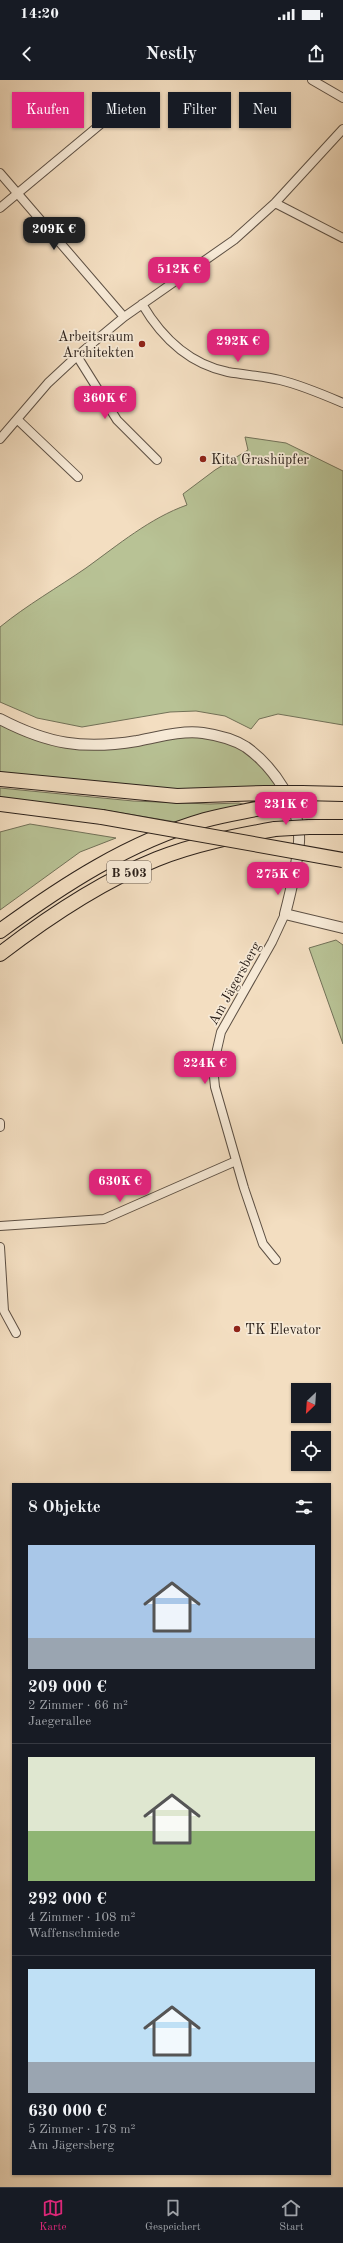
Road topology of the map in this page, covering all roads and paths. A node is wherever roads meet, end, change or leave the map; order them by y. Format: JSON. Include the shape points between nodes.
{"nodes":[{"id":1,"x":312,"y":80,"type":"edge"},
{"id":2,"x":343,"y":98,"type":"edge"},
{"id":3,"x":95,"y":128,"type":"edge"},
{"id":4,"x":343,"y":129,"type":"edge"},
{"id":5,"x":0,"y":173,"type":"edge"},
{"id":6,"x":18,"y":194,"type":"junction"},
{"id":7,"x":275,"y":203,"type":"junction"},
{"id":8,"x":0,"y":208,"type":"edge"},
{"id":9,"x":343,"y":238,"type":"edge"},
{"id":10,"x":142,"y":304,"type":"junction"},
{"id":11,"x":124,"y":317,"type":"junction"},
{"id":12,"x":77,"y":356,"type":"junction"},
{"id":13,"x":343,"y":402,"type":"edge"},
{"id":14,"x":18,"y":420,"type":"junction"},
{"id":15,"x":0,"y":439,"type":"edge"},
{"id":16,"x":157,"y":460,"type":"dead end"},
{"id":17,"x":78,"y":476,"type":"dead end"},
{"id":18,"x":0,"y":719,"type":"edge"},
{"id":19,"x":0,"y":779,"type":"edge"},
{"id":20,"x":343,"y":794,"type":"edge"},
{"id":21,"x":303,"y":798,"type":"junction"},
{"id":22,"x":343,"y":803,"type":"edge"},
{"id":23,"x":0,"y":804,"type":"edge"},
{"id":24,"x":343,"y":827,"type":"edge"},
{"id":25,"x":343,"y":860,"type":"edge"},
{"id":26,"x":285,"y":914,"type":"junction"},
{"id":27,"x":343,"y":928,"type":"edge"},
{"id":28,"x":0,"y":931,"type":"edge"},
{"id":29,"x":0,"y":954,"type":"edge"},
{"id":30,"x":0,"y":1123,"type":"edge"},
{"id":31,"x":0,"y":1127,"type":"edge"},
{"id":32,"x":236,"y":1161,"type":"junction"},
{"id":33,"x":0,"y":1226,"type":"edge"},
{"id":34,"x":0,"y":1247,"type":"edge"},
{"id":35,"x":276,"y":1260,"type":"dead end"},
{"id":36,"x":16,"y":1333,"type":"dead end"}],
"edges":[{"from":1,"to":2,"type":"street"},
{"from":3,"to":6,"type":"street"},
{"from":4,"to":7,"type":"street"},
{"from":5,"to":6,"type":"street"},
{"from":6,"to":8,"type":"street"},
{"from":6,"to":11,"type":"street"},
{"from":7,"to":9,"type":"street"},
{"from":7,"to":10,"type":"street","via":[[234,240]]},
{"from":10,"to":11,"type":"street"},
{"from":10,"to":13,"type":"street","via":[[151,320],[168,340],[206,365],[228,372],[280,380]]},
{"from":11,"to":12,"type":"street"},
{"from":12,"to":14,"type":"street","via":[[48,383]]},
{"from":12,"to":16,"type":"street","via":[[117,420]]},
{"from":14,"to":15,"type":"street"},
{"from":14,"to":17,"type":"street"},
{"from":18,"to":26,"type":"street","via":[[49,740],[82,746],[120,744],[171,734],[202,733],[246,747],[270,770],[282,786],[295,816],[299,841]]},
{"from":19,"to":21,"type":"highway","bridge":true,"via":[[177,796],[265,793]]},
{"from":20,"to":21,"type":"highway"},
{"from":21,"to":22,"type":"highway","number":"B 503"},
{"from":21,"to":28,"type":"highway","number":"B 503","bridge":true,"via":[[207,819],[142,844],[67,884]]},
{"from":23,"to":25,"type":"highway","bridge":true,"via":[[102,817]]},
{"from":24,"to":29,"type":"highway","number":"B 503","bridge":true,"via":[[275,829],[195,846],[156,859],[76,900]]},
{"from":26,"to":27,"type":"street"},
{"from":26,"to":32,"type":"street","name":"Am Jägersberg","via":[[221,1032],[216,1046],[213,1067],[216,1087]]},
{"from":30,"to":31,"type":"street"},
{"from":32,"to":33,"type":"street","via":[[104,1219]]},
{"from":32,"to":35,"type":"street","name":"Am Jägersberg","via":[[263,1244]]},
{"from":34,"to":36,"type":"street","via":[[4,1311]]}]}
